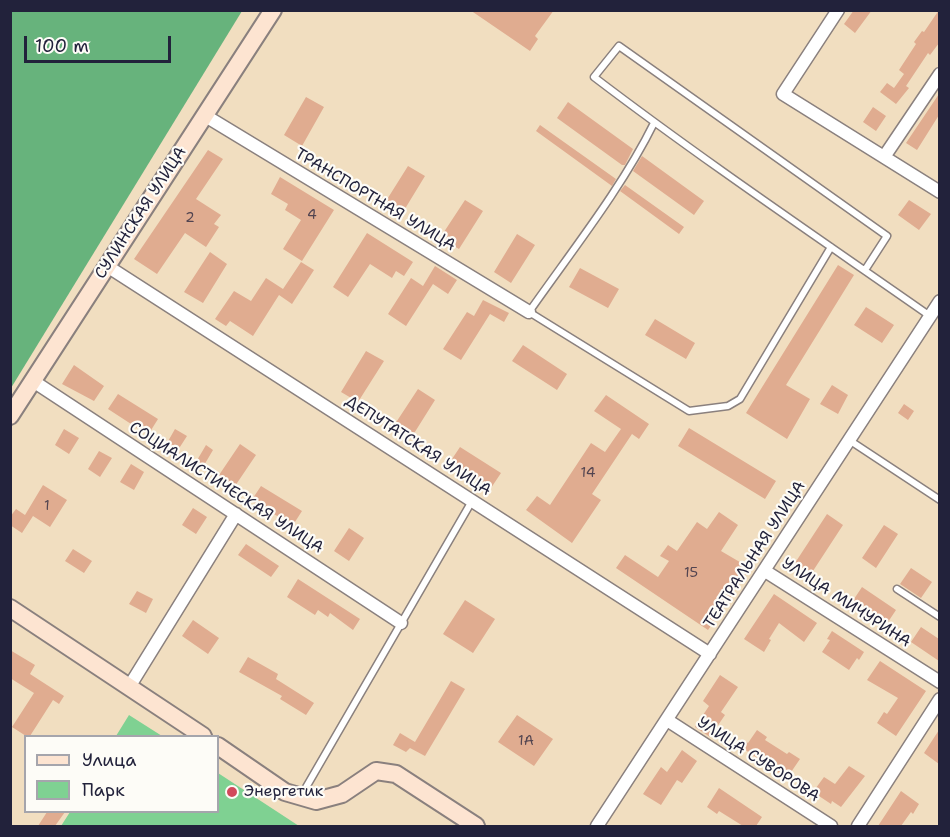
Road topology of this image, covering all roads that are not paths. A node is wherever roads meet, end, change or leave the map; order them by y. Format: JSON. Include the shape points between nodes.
{"nodes":[{"id":1,"x":273,"y":10,"type":"edge"},
{"id":2,"x":838,"y":10,"type":"edge"},
{"id":3,"x":939,"y":74,"type":"edge"},
{"id":4,"x":204,"y":115,"type":"junction"},
{"id":5,"x":654,"y":123,"type":"junction"},
{"id":6,"x":884,"y":157,"type":"junction"},
{"id":7,"x":939,"y":192,"type":"edge"},
{"id":8,"x":831,"y":247,"type":"junction"},
{"id":9,"x":107,"y":266,"type":"junction"},
{"id":10,"x":865,"y":270,"type":"junction"},
{"id":11,"x":939,"y":301,"type":"edge"},
{"id":12,"x":529,"y":312,"type":"junction"},
{"id":13,"x":935,"y":319,"type":"edge"},
{"id":14,"x":33,"y":381,"type":"junction"},
{"id":15,"x":10,"y":416,"type":"edge"},
{"id":16,"x":849,"y":440,"type":"junction"},
{"id":17,"x":939,"y":500,"type":"edge"},
{"id":18,"x":472,"y":501,"type":"junction"},
{"id":19,"x":236,"y":514,"type":"junction"},
{"id":20,"x":765,"y":571,"type":"junction"},
{"id":21,"x":897,"y":589,"type":"dead end"},
{"id":22,"x":10,"y":608,"type":"edge"},
{"id":23,"x":939,"y":617,"type":"edge"},
{"id":24,"x":401,"y":623,"type":"junction"},
{"id":25,"x":711,"y":654,"type":"junction"},
{"id":26,"x":939,"y":682,"type":"edge"},
{"id":27,"x":129,"y":687,"type":"junction"},
{"id":28,"x":939,"y":699,"type":"edge"},
{"id":29,"x":667,"y":720,"type":"junction"},
{"id":30,"x":201,"y":735,"type":"edge"},
{"id":31,"x":219,"y":747,"type":"edge"},
{"id":32,"x":301,"y":796,"type":"junction"},
{"id":33,"x":476,"y":826,"type":"edge"},
{"id":34,"x":597,"y":826,"type":"edge"},
{"id":35,"x":831,"y":826,"type":"edge"},
{"id":36,"x":858,"y":826,"type":"edge"}],
"edges":[{"from":1,"to":4,"type":"main road","name":"СУЛИНСКАЯ УЛИЦА"},
{"from":2,"to":6,"type":"street","via":[[783,94]]},
{"from":3,"to":6,"type":"street"},
{"from":4,"to":9,"type":"main road","name":"СУЛИНСКАЯ УЛИЦА"},
{"from":4,"to":12,"type":"street","name":"ТРАНСПОРТНАЯ УЛИЦА"},
{"from":5,"to":8,"type":"lane"},
{"from":5,"to":10,"type":"lane","via":[[594,76],[619,46],[886,236]]},
{"from":5,"to":12,"type":"lane","via":[[623,177]]},
{"from":6,"to":7,"type":"street"},
{"from":8,"to":10,"type":"lane"},
{"from":8,"to":12,"type":"lane","via":[[740,399],[728,406],[689,411]]},
{"from":9,"to":14,"type":"main road","name":"СУЛИНСКАЯ УЛИЦА"},
{"from":9,"to":18,"type":"street","name":"ДЕПУТАТСКАЯ УЛИЦА"},
{"from":10,"to":13,"type":"lane"},
{"from":11,"to":13,"type":"street","name":"ТЕАТРАЛЬНАЯ УЛИЦА"},
{"from":13,"to":16,"type":"street","name":"ТЕАТРАЛЬНАЯ УЛИЦА"},
{"from":14,"to":15,"type":"main road","name":"СУЛИНСКАЯ УЛИЦА"},
{"from":14,"to":19,"type":"street","name":"СОЦИАЛИСТИЧЕСКАЯ УЛИЦА"},
{"from":16,"to":17,"type":"lane"},
{"from":16,"to":20,"type":"street","name":"ТЕАТРАЛЬНАЯ УЛИЦА"},
{"from":18,"to":24,"type":"lane"},
{"from":18,"to":25,"type":"street","name":"ДЕПУТАТСКАЯ УЛИЦА"},
{"from":19,"to":24,"type":"street","name":"СОЦИАЛИСТИЧЕСКАЯ УЛИЦА"},
{"from":19,"to":27,"type":"street"},
{"from":20,"to":25,"type":"street","name":"ТЕАТРАЛЬНАЯ УЛИЦА"},
{"from":20,"to":26,"type":"street","name":"УЛИЦА МИЧУРИНА"},
{"from":21,"to":23,"type":"lane"},
{"from":22,"to":27,"type":"main road"},
{"from":24,"to":32,"type":"lane"},
{"from":25,"to":29,"type":"street","name":"ТЕАТРАЛЬНАЯ УЛИЦА"},
{"from":27,"to":30,"type":"main road"},
{"from":28,"to":36,"type":"street"},
{"from":29,"to":34,"type":"street","name":"ТЕАТРАЛЬНАЯ УЛИЦА"},
{"from":29,"to":35,"type":"street","name":"УЛИЦА СУВОРОВА"},
{"from":31,"to":32,"type":"main road","via":[[285,792]]},
{"from":32,"to":33,"type":"main road","via":[[316,801],[342,794],[376,771],[396,774]]}]}
